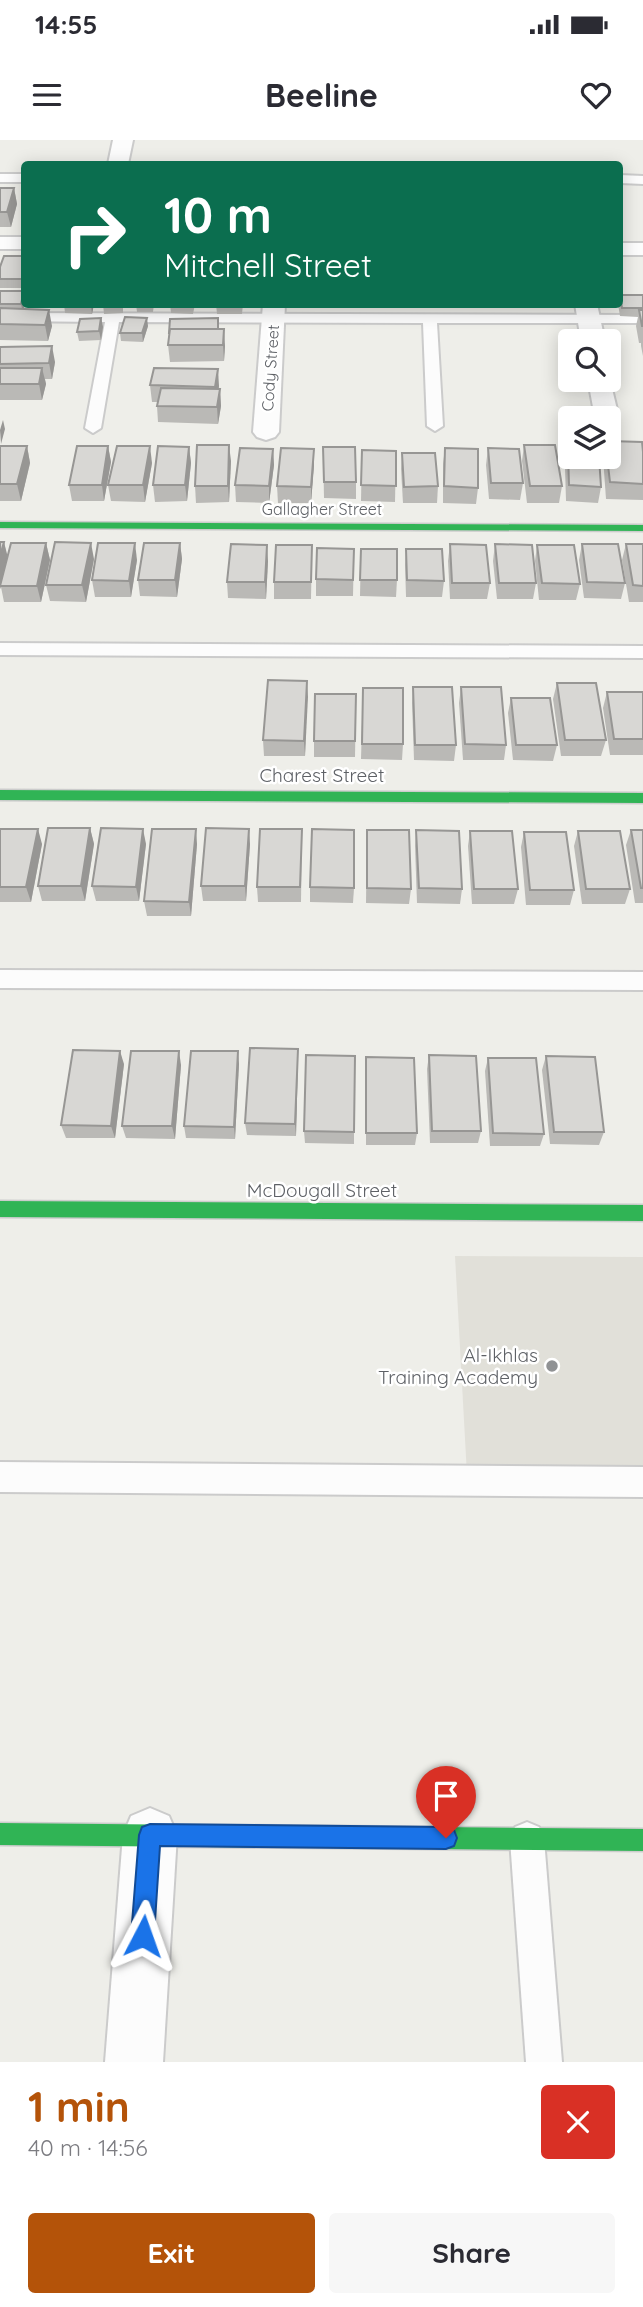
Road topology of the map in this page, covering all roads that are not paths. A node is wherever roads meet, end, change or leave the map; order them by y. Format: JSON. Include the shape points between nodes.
{"nodes":[{"id":1,"x":123,"y":140,"type":"edge"},
{"id":2,"x":119,"y":161,"type":"edge"},
{"id":3,"x":0,"y":178,"type":"edge"},
{"id":4,"x":21,"y":178,"type":"edge"},
{"id":5,"x":623,"y":180,"type":"edge"},
{"id":6,"x":643,"y":180,"type":"edge"},
{"id":7,"x":0,"y":243,"type":"edge"},
{"id":8,"x":21,"y":243,"type":"edge"},
{"id":9,"x":623,"y":249,"type":"edge"},
{"id":10,"x":643,"y":249,"type":"edge"},
{"id":11,"x":273,"y":311,"type":"edge"},
{"id":12,"x":0,"y":317,"type":"edge"},
{"id":13,"x":113,"y":317,"type":"junction"},
{"id":14,"x":430,"y":318,"type":"junction"},
{"id":15,"x":643,"y":319,"type":"edge"},
{"id":16,"x":589,"y":322,"type":"edge"},
{"id":17,"x":435,"y":426,"type":"dead end"},
{"id":18,"x":93,"y":428,"type":"dead end"},
{"id":19,"x":266,"y":432,"type":"dead end"},
{"id":20,"x":0,"y":526,"type":"edge"},
{"id":21,"x":643,"y":528,"type":"edge"},
{"id":22,"x":0,"y":649,"type":"edge"},
{"id":23,"x":643,"y":652,"type":"edge"},
{"id":24,"x":0,"y":795,"type":"edge"},
{"id":25,"x":643,"y":798,"type":"edge"},
{"id":26,"x":0,"y":979,"type":"edge"},
{"id":27,"x":643,"y":981,"type":"edge"},
{"id":28,"x":0,"y":1209,"type":"edge"},
{"id":29,"x":643,"y":1213,"type":"edge"},
{"id":30,"x":0,"y":1478,"type":"edge"},
{"id":31,"x":643,"y":1482,"type":"edge"},
{"id":32,"x":0,"y":1834,"type":"edge"},
{"id":33,"x":150,"y":1835,"type":"junction"},
{"id":34,"x":527,"y":1839,"type":"junction"},
{"id":35,"x":643,"y":1840,"type":"edge"},
{"id":36,"x":134,"y":2062,"type":"edge"},
{"id":37,"x":544,"y":2062,"type":"edge"}],
"edges":[{"from":1,"to":2,"type":"street"},
{"from":3,"to":4,"type":"lane"},
{"from":5,"to":6,"type":"lane"},
{"from":7,"to":8,"type":"street"},
{"from":9,"to":10,"type":"street"},
{"from":11,"to":13,"type":"lane"},
{"from":11,"to":14,"type":"lane"},
{"from":11,"to":19,"type":"street","name":"Cody Street"},
{"from":12,"to":13,"type":"lane"},
{"from":13,"to":18,"type":"lane"},
{"from":14,"to":16,"type":"lane"},
{"from":14,"to":17,"type":"lane"},
{"from":15,"to":16,"type":"lane"},
{"from":20,"to":21,"type":"street","name":"Gallagher Street"},
{"from":22,"to":23,"type":"lane"},
{"from":24,"to":25,"type":"street","name":"Charest Street"},
{"from":26,"to":27,"type":"lane"},
{"from":28,"to":29,"type":"street","name":"McDougall Street"},
{"from":30,"to":31,"type":"lane"},
{"from":32,"to":33,"type":"street"},
{"from":33,"to":34,"type":"street"},
{"from":33,"to":36,"type":"street"},
{"from":34,"to":35,"type":"street"},
{"from":34,"to":37,"type":"lane"}]}
